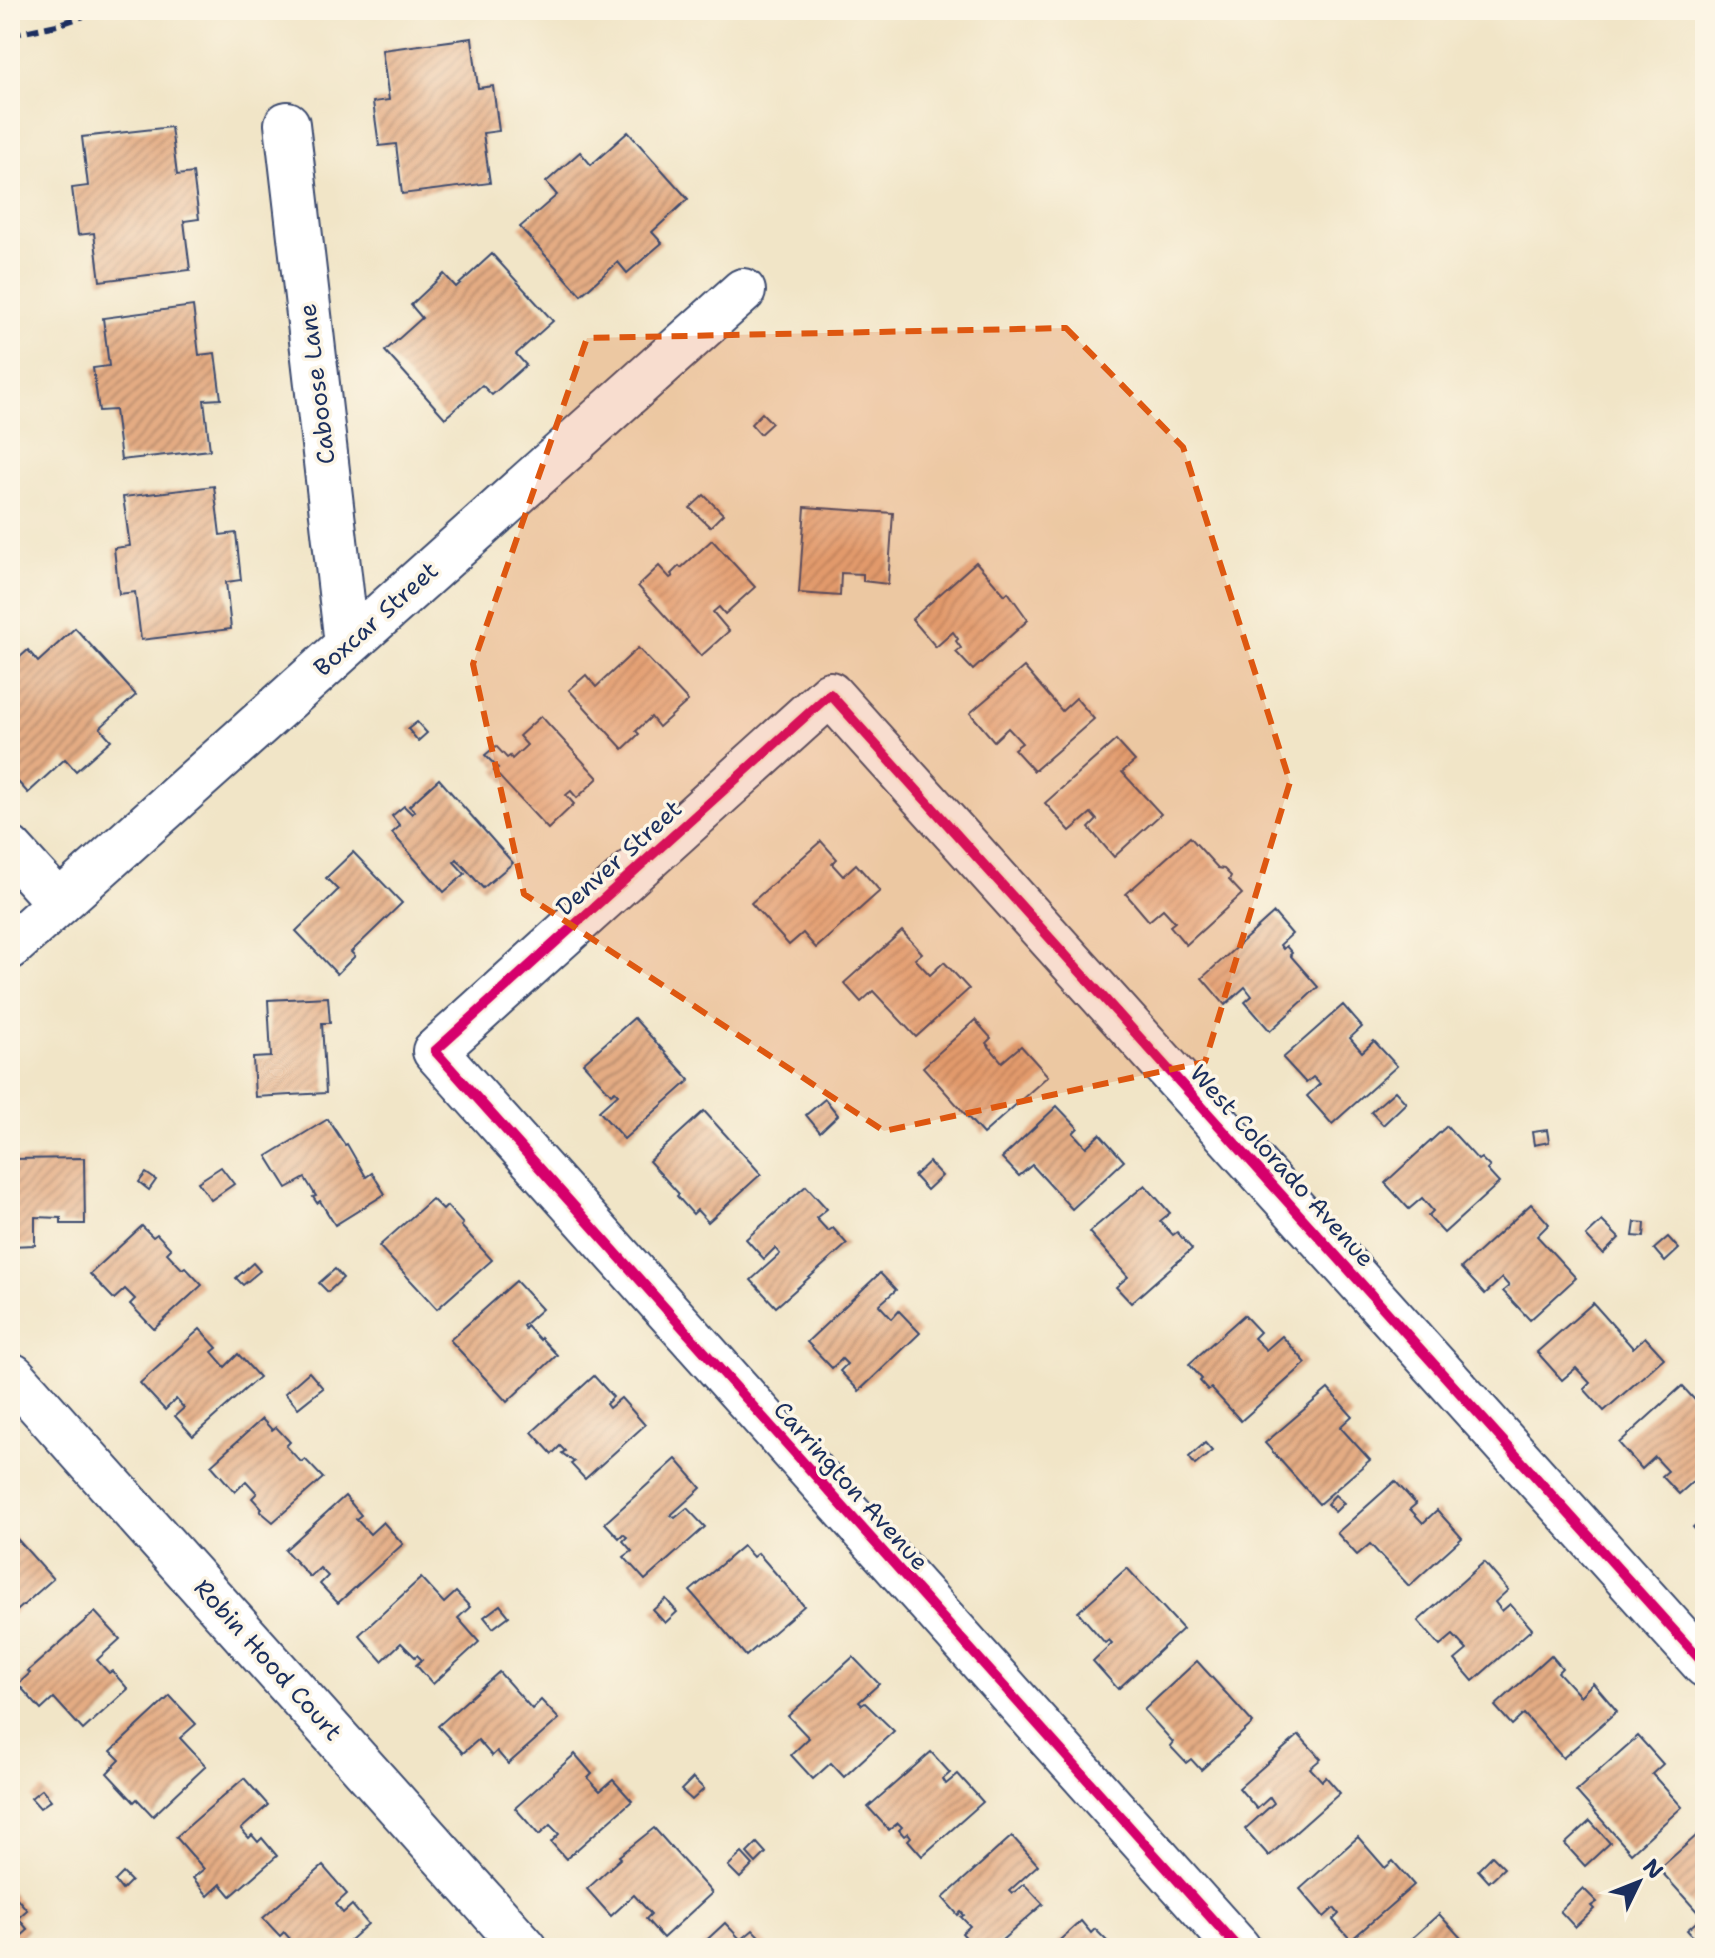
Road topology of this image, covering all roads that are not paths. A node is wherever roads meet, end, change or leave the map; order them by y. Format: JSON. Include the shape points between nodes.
{"nodes":[{"id":1,"x":287,"y":124,"type":"dead end"},
{"id":2,"x":743,"y":291,"type":"dead end"},
{"id":3,"x":347,"y":644,"type":"junction"},
{"id":4,"x":830,"y":694,"type":"joint"},
{"id":5,"x":10,"y":849,"type":"edge"},
{"id":6,"x":59,"y":903,"type":"junction"},
{"id":7,"x":10,"y":947,"type":"edge"},
{"id":8,"x":435,"y":1051,"type":"joint"},
{"id":9,"x":10,"y":1378,"type":"edge"},
{"id":10,"x":1705,"y":1665,"type":"edge"},
{"id":11,"x":525,"y":1948,"type":"edge"},
{"id":12,"x":1238,"y":1948,"type":"edge"}],
"edges":[{"from":1,"to":3,"type":"street","name":"Caboose Lane"},
{"from":2,"to":3,"type":"street","name":"Boxcar Street"},
{"from":3,"to":6,"type":"street","name":"Boxcar Street"},
{"from":4,"to":8,"type":"street","name":"Denver Street"},
{"from":4,"to":10,"type":"street","name":"West Colorado Avenue"},
{"from":5,"to":6,"type":"street"},
{"from":6,"to":7,"type":"street","name":"Boxcar Street"},
{"from":8,"to":12,"type":"street","name":"Carrington Avenue"},
{"from":9,"to":11,"type":"street","name":"Robin Hood Court"}]}
